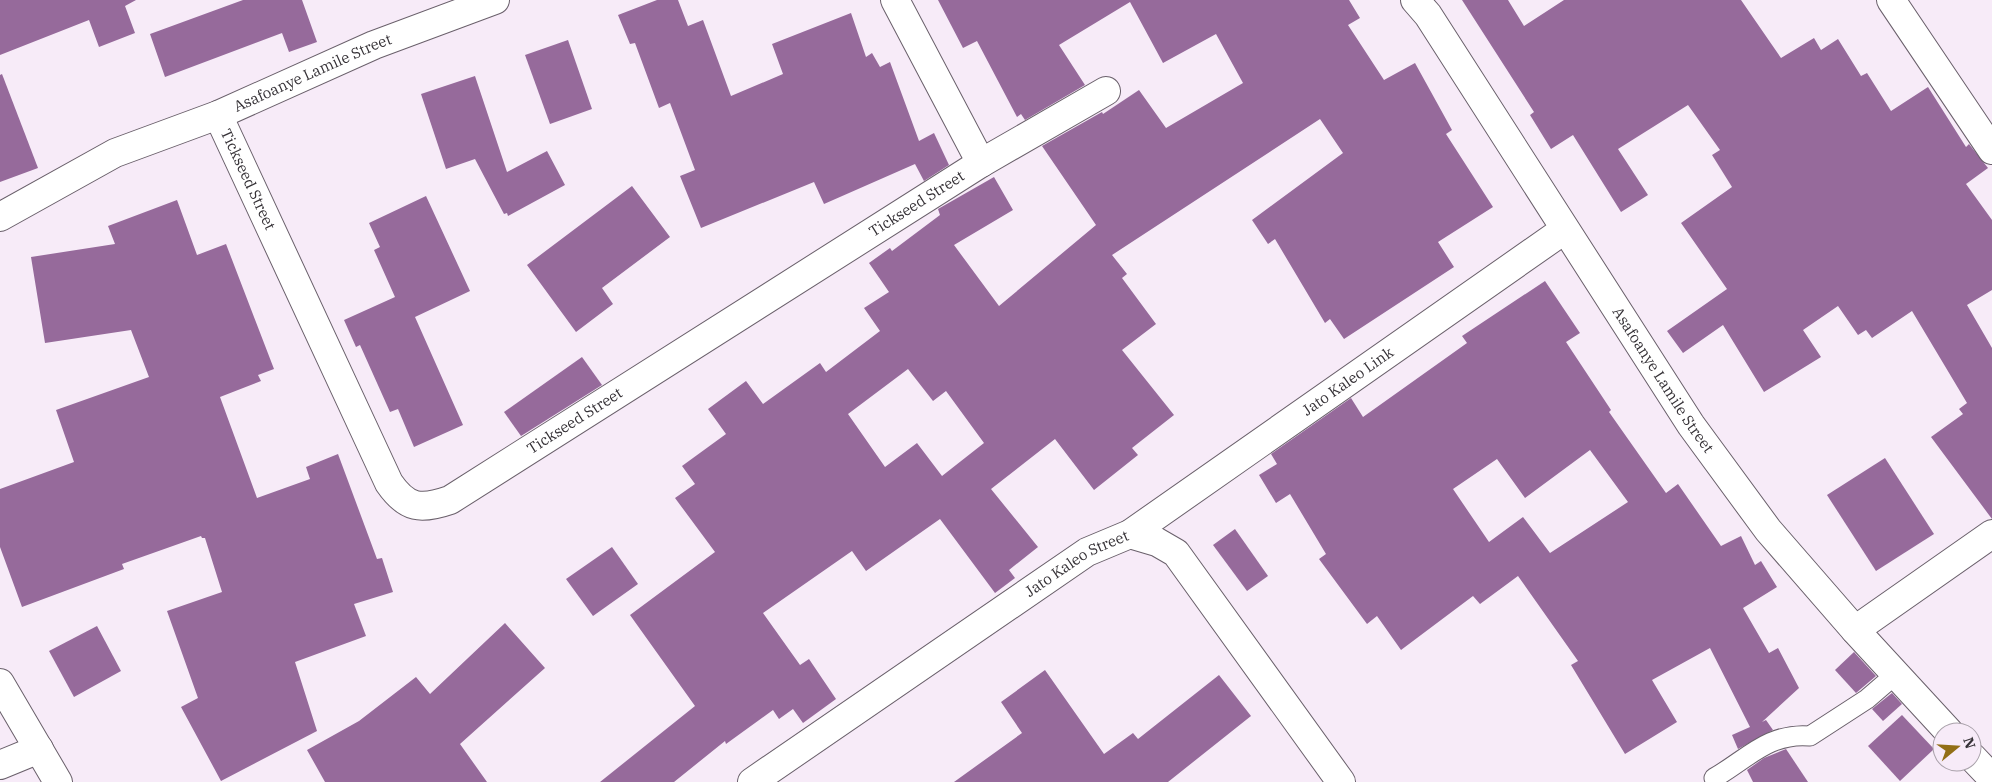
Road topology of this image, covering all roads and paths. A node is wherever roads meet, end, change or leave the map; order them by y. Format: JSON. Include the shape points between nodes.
{"nodes":[{"id":1,"x":495,"y":0,"type":"edge"},
{"id":2,"x":895,"y":0,"type":"edge"},
{"id":3,"x":1415,"y":0,"type":"edge"},
{"id":4,"x":1891,"y":0,"type":"edge"},
{"id":5,"x":1106,"y":91,"type":"dead end"},
{"id":6,"x":218,"y":115,"type":"junction"},
{"id":7,"x":1992,"y":150,"type":"edge"},
{"id":8,"x":980,"y":163,"type":"junction"},
{"id":9,"x":0,"y":218,"type":"edge"},
{"id":10,"x":1564,"y":230,"type":"junction"},
{"id":11,"x":1130,"y":534,"type":"junction"},
{"id":12,"x":1992,"y":534,"type":"edge"},
{"id":13,"x":1856,"y":630,"type":"junction"},
{"id":14,"x":1896,"y":674,"type":"junction"},
{"id":15,"x":0,"y":683,"type":"edge"},
{"id":16,"x":1940,"y":722,"type":"edge"},
{"id":17,"x":38,"y":749,"type":"junction"},
{"id":18,"x":0,"y":765,"type":"edge"},
{"id":19,"x":1982,"y":768,"type":"edge"},
{"id":20,"x":1992,"y":778,"type":"edge"},
{"id":21,"x":58,"y":782,"type":"edge"},
{"id":22,"x":752,"y":782,"type":"edge"},
{"id":23,"x":1341,"y":782,"type":"edge"},
{"id":24,"x":1716,"y":782,"type":"edge"}],
"edges":[{"from":1,"to":6,"type":"street","name":"Asafoanye Lamile Street","via":[[374,44]]},
{"from":2,"to":8,"type":"street"},
{"from":3,"to":10,"type":"street","name":"Asafoanye Lamile Street","via":[[1428,15]]},
{"from":4,"to":7,"type":"street"},
{"from":5,"to":8,"type":"street","name":"Tickseed Street"},
{"from":6,"to":8,"type":"street","name":"Tickseed Street","via":[[389,483],[400,498],[414,505],[431,506],[450,500]]},
{"from":6,"to":9,"type":"street","name":"Asafoanye Lamile Street","via":[[115,153]]},
{"from":10,"to":11,"type":"street","name":"Jato Kaleo Link"},
{"from":10,"to":13,"type":"street","name":"Asafoanye Lamile Street","via":[[1691,425],[1768,530]]},
{"from":11,"to":22,"type":"street","name":"Jato Kaleo Street","via":[[1087,552]]},
{"from":11,"to":23,"type":"street","name":"Jato Kaleo Street","via":[[1156,542],[1176,553]]},
{"from":12,"to":13,"type":"street"},
{"from":13,"to":14,"type":"street","name":"Asafoanye Lamile Street"},
{"from":14,"to":16,"type":"street","name":"Asafoanye Lamile Street"},
{"from":14,"to":24,"type":"lane","via":[[1867,699],[1810,736],[1800,735],[1761,745],[1714,778]]},
{"from":15,"to":17,"type":"street"},
{"from":17,"to":18,"type":"street"},
{"from":17,"to":21,"type":"street"},
{"from":19,"to":20,"type":"street"}]}
